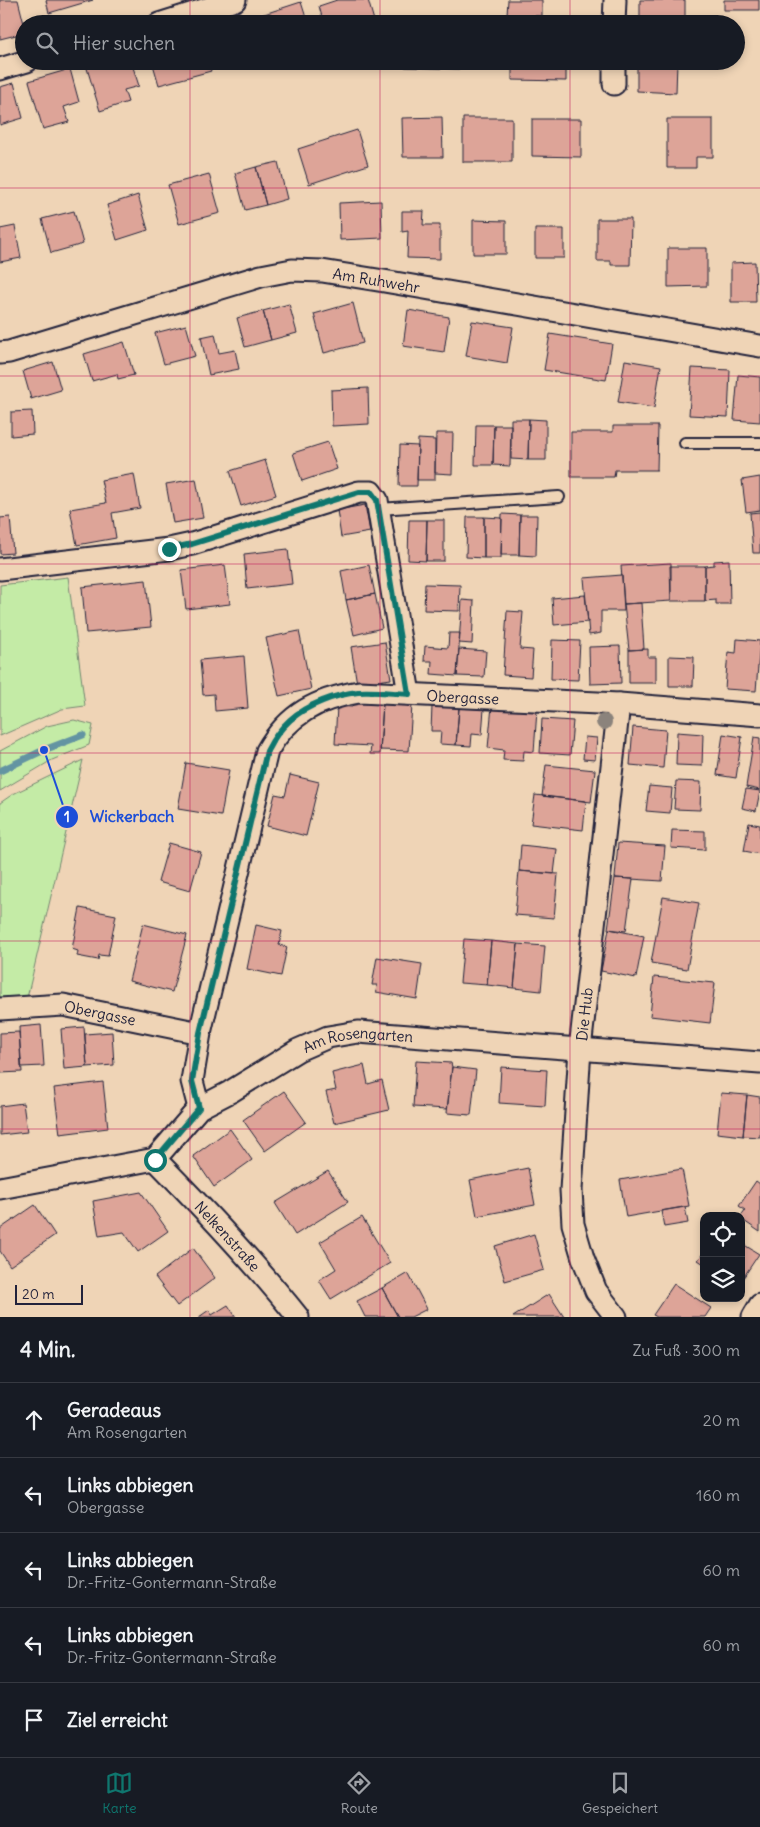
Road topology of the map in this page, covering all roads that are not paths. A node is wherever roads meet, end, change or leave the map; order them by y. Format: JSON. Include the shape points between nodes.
{"nodes":[{"id":1,"x":236,"y":0,"type":"edge"},
{"id":2,"x":615,"y":0,"type":"edge"},
{"id":3,"x":188,"y":15,"type":"edge"},
{"id":4,"x":614,"y":15,"type":"edge"},
{"id":5,"x":15,"y":65,"type":"edge"},
{"id":6,"x":0,"y":69,"type":"edge"},
{"id":7,"x":614,"y":70,"type":"edge"},
{"id":8,"x":614,"y":84,"type":"dead end"},
{"id":9,"x":760,"y":346,"type":"edge"},
{"id":10,"x":0,"y":353,"type":"edge"},
{"id":11,"x":685,"y":443,"type":"dead end"},
{"id":12,"x":760,"y":443,"type":"edge"},
{"id":13,"x":559,"y":497,"type":"dead end"},
{"id":14,"x":378,"y":509,"type":"junction"},
{"id":15,"x":0,"y":569,"type":"edge"},
{"id":16,"x":409,"y":694,"type":"junction"},
{"id":17,"x":619,"y":704,"type":"junction"},
{"id":18,"x":760,"y":715,"type":"edge"},
{"id":19,"x":0,"y":1009,"type":"edge"},
{"id":20,"x":200,"y":1033,"type":"junction"},
{"id":21,"x":580,"y":1049,"type":"junction"},
{"id":22,"x":760,"y":1063,"type":"edge"},
{"id":23,"x":199,"y":1108,"type":"junction"},
{"id":24,"x":155,"y":1160,"type":"junction"},
{"id":25,"x":0,"y":1188,"type":"edge"},
{"id":26,"x":760,"y":1305,"type":"edge"},
{"id":27,"x":298,"y":1317,"type":"edge"},
{"id":28,"x":616,"y":1317,"type":"edge"},
{"id":29,"x":753,"y":1317,"type":"edge"}],
"edges":[{"from":1,"to":3,"type":"street"},
{"from":2,"to":4,"type":"street"},
{"from":5,"to":6,"type":"street"},
{"from":7,"to":8,"type":"street"},
{"from":9,"to":10,"type":"street","name":"Am Ruhwehr","via":[[384,281],[322,271],[292,270],[261,276]]},
{"from":11,"to":12,"type":"lane"},
{"from":13,"to":14,"type":"lane"},
{"from":14,"to":15,"type":"street","via":[[377,500],[371,492],[359,492],[177,547]]},
{"from":14,"to":16,"type":"street"},
{"from":16,"to":17,"type":"street","name":"Obergasse"},
{"from":16,"to":20,"type":"street","name":"Obergasse","via":[[358,692],[337,696],[291,718],[275,736],[267,751]]},
{"from":17,"to":18,"type":"street","name":"Obergasse"},
{"from":17,"to":21,"type":"street","name":"Die Hub"},
{"from":19,"to":20,"type":"street","name":"Obergasse","via":[[63,1005]]},
{"from":20,"to":23,"type":"street","name":"Obergasse","via":[[192,1081]]},
{"from":21,"to":22,"type":"street","name":"Am Rosengarten"},
{"from":21,"to":23,"type":"street","name":"Am Rosengarten","via":[[358,1032],[328,1037],[298,1050]]},
{"from":21,"to":28,"type":"street","name":"Die Hub","via":[[571,1190],[573,1224],[596,1291]]},
{"from":23,"to":24,"type":"street","name":"Am Rosengarten"},
{"from":24,"to":25,"type":"street"},
{"from":24,"to":27,"type":"street","name":"Nelkenstraße","via":[[236,1244]]},
{"from":26,"to":29,"type":"street"}]}
